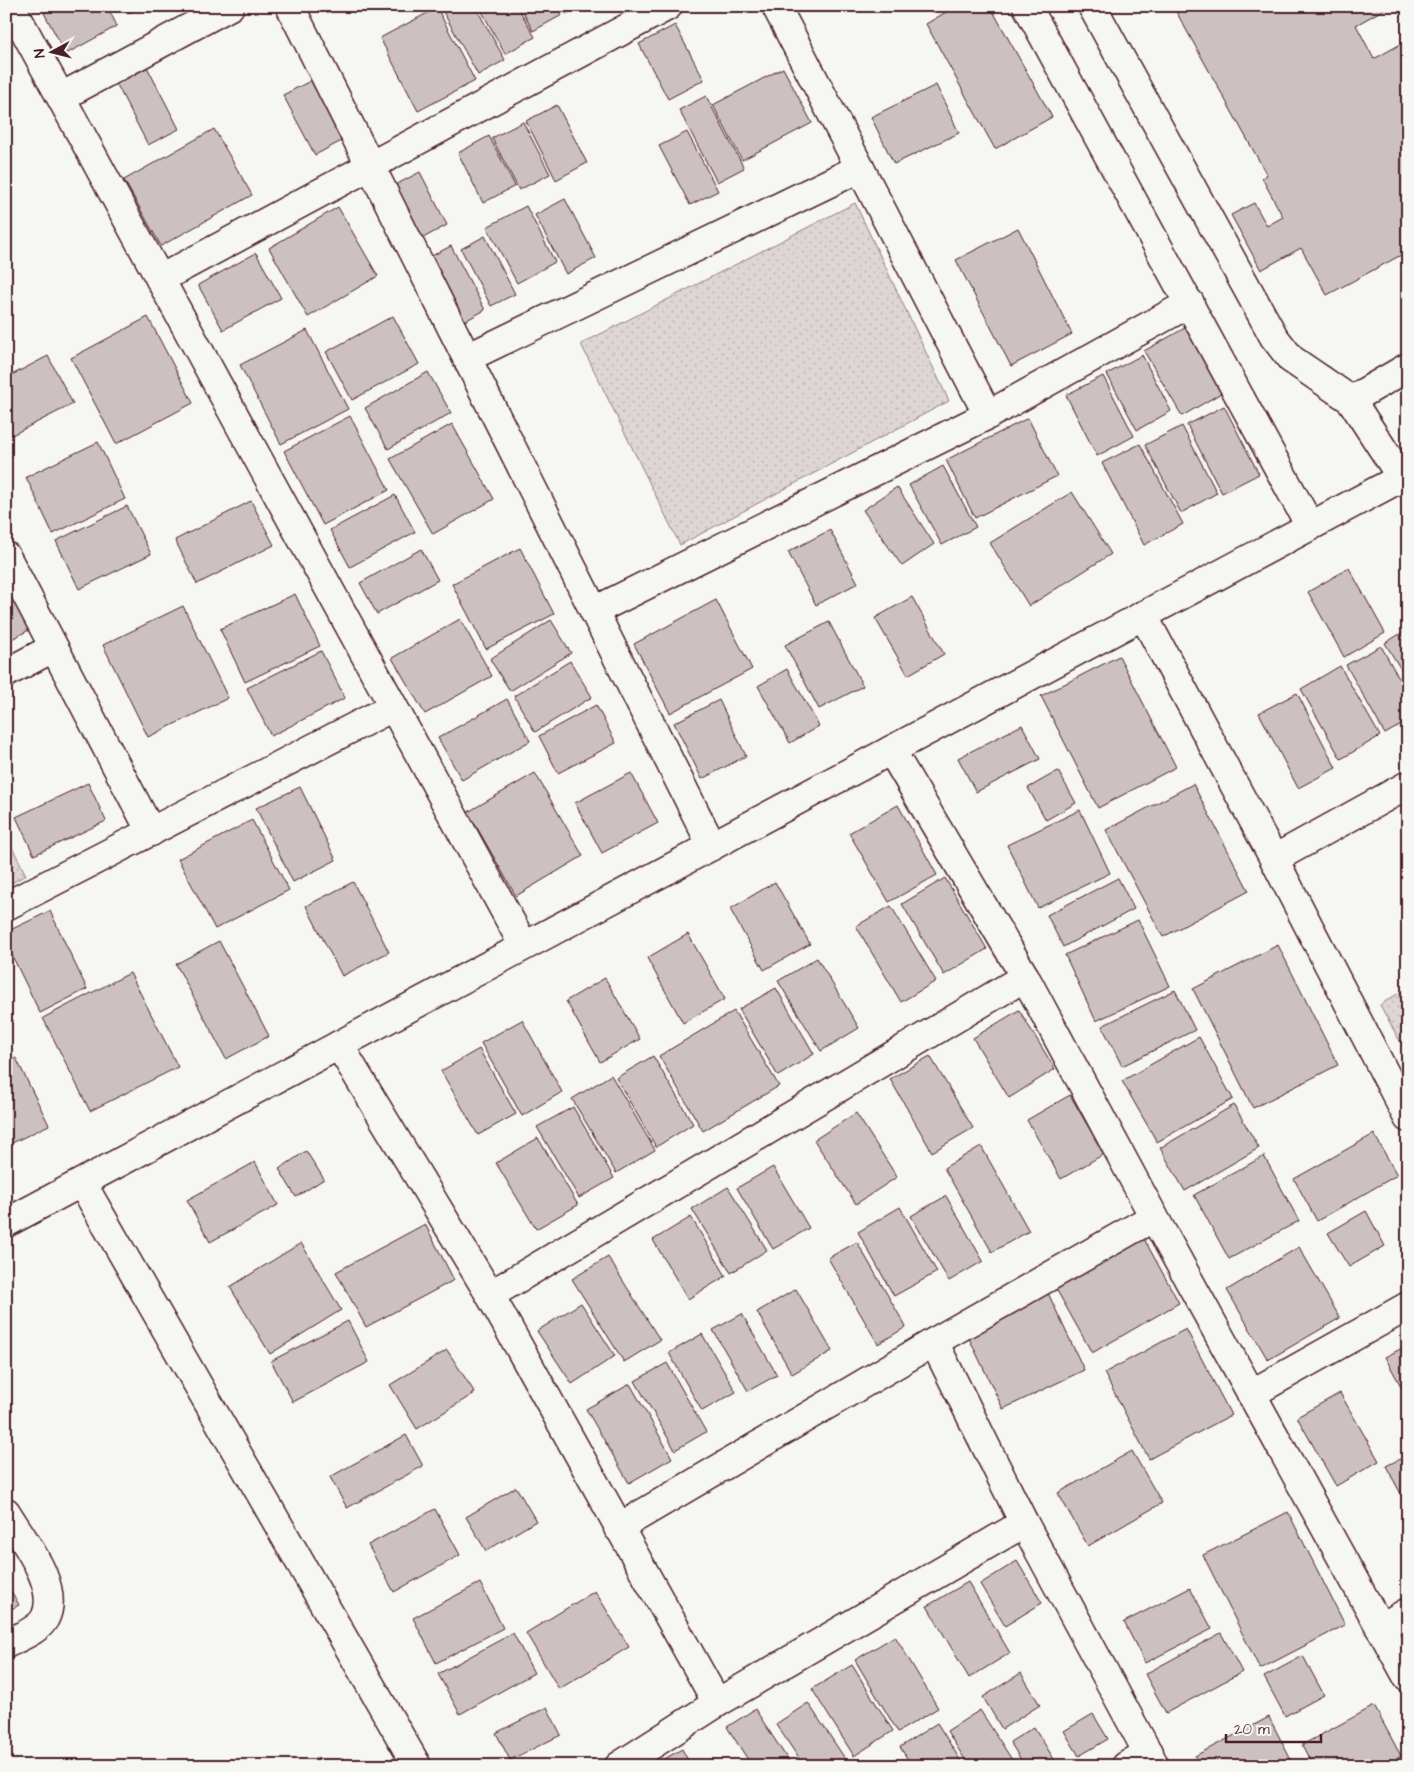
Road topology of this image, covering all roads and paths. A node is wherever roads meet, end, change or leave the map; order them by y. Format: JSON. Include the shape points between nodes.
{"nodes":[{"id":1,"x":11,"y":6,"type":"edge"},
{"id":2,"x":290,"y":6,"type":"edge"},
{"id":3,"x":668,"y":6,"type":"edge"},
{"id":4,"x":776,"y":6,"type":"edge"},
{"id":5,"x":1027,"y":6,"type":"edge"},
{"id":6,"x":1092,"y":6,"type":"edge"},
{"id":7,"x":228,"y":7,"type":"edge"},
{"id":8,"x":61,"y":97,"type":"junction"},
{"id":9,"x":370,"y":166,"type":"junction"},
{"id":10,"x":860,"y":168,"type":"junction"},
{"id":11,"x":160,"y":279,"type":"junction"},
{"id":12,"x":1190,"y":303,"type":"junction"},
{"id":13,"x":467,"y":358,"type":"junction"},
{"id":14,"x":1408,"y":367,"type":"edge"},
{"id":15,"x":1351,"y":400,"type":"junction"},
{"id":16,"x":988,"y":415,"type":"junction"},
{"id":17,"x":1404,"y":476,"type":"edge"},
{"id":18,"x":1310,"y":526,"type":"junction"},
{"id":19,"x":6,"y":556,"type":"edge"},
{"id":20,"x":594,"y":611,"type":"junction"},
{"id":21,"x":1143,"y":615,"type":"junction"},
{"id":22,"x":54,"y":648,"type":"junction"},
{"id":23,"x":6,"y":674,"type":"edge"},
{"id":24,"x":393,"y":707,"type":"junction"},
{"id":25,"x":891,"y":750,"type":"junction"},
{"id":26,"x":1408,"y":784,"type":"edge"},
{"id":27,"x":151,"y":832,"type":"junction"},
{"id":28,"x":712,"y":846,"type":"junction"},
{"id":29,"x":1274,"y":859,"type":"junction"},
{"id":30,"x":6,"y":906,"type":"edge"},
{"id":31,"x":524,"y":946,"type":"junction"},
{"id":32,"x":1025,"y":977,"type":"junction"},
{"id":33,"x":339,"y":1045,"type":"junction"},
{"id":34,"x":1408,"y":1118,"type":"edge"},
{"id":35,"x":82,"y":1183,"type":"junction"},
{"id":36,"x":1154,"y":1217,"type":"junction"},
{"id":37,"x":6,"y":1223,"type":"edge"},
{"id":38,"x":490,"y":1295,"type":"junction"},
{"id":39,"x":1408,"y":1306,"type":"edge"},
{"id":40,"x":934,"y":1342,"type":"junction"},
{"id":41,"x":1251,"y":1394,"type":"junction"},
{"id":42,"x":6,"y":1512,"type":"edge"},
{"id":43,"x":1024,"y":1523,"type":"junction"},
{"id":44,"x":618,"y":1528,"type":"junction"},
{"id":45,"x":1408,"y":1612,"type":"edge"},
{"id":46,"x":1380,"y":1628,"type":"junction"},
{"id":47,"x":6,"y":1644,"type":"edge"},
{"id":48,"x":1408,"y":1678,"type":"edge"},
{"id":49,"x":717,"y":1703,"type":"junction"},
{"id":50,"x":1143,"y":1761,"type":"edge"},
{"id":51,"x":417,"y":1766,"type":"edge"},
{"id":52,"x":619,"y":1766,"type":"edge"}],
"edges":[{"from":1,"to":8,"type":"street"},
{"from":2,"to":9,"type":"street"},
{"from":3,"to":9,"type":"street"},
{"from":4,"to":10,"type":"street"},
{"from":5,"to":12,"type":"street"},
{"from":6,"to":15,"type":"street","via":[[1274,337],[1291,359]]},
{"from":7,"to":8,"type":"street"},
{"from":8,"to":11,"type":"street"},
{"from":9,"to":11,"type":"street"},
{"from":9,"to":13,"type":"street"},
{"from":10,"to":13,"type":"street"},
{"from":10,"to":16,"type":"street"},
{"from":11,"to":24,"type":"street"},
{"from":12,"to":16,"type":"street"},
{"from":12,"to":18,"type":"street"},
{"from":13,"to":20,"type":"street"},
{"from":14,"to":15,"type":"street"},
{"from":15,"to":17,"type":"street"},
{"from":16,"to":20,"type":"street"},
{"from":17,"to":18,"type":"street"},
{"from":18,"to":21,"type":"street"},
{"from":19,"to":22,"type":"street"},
{"from":20,"to":28,"type":"street"},
{"from":21,"to":25,"type":"street"},
{"from":21,"to":29,"type":"street"},
{"from":22,"to":23,"type":"street"},
{"from":22,"to":27,"type":"street"},
{"from":24,"to":27,"type":"street"},
{"from":24,"to":31,"type":"street"},
{"from":25,"to":28,"type":"street"},
{"from":25,"to":32,"type":"street"},
{"from":26,"to":29,"type":"street"},
{"from":27,"to":30,"type":"street"},
{"from":28,"to":31,"type":"street"},
{"from":29,"to":34,"type":"street"},
{"from":31,"to":33,"type":"street"},
{"from":32,"to":36,"type":"street"},
{"from":32,"to":38,"type":"street"},
{"from":33,"to":35,"type":"street"},
{"from":33,"to":38,"type":"street"},
{"from":35,"to":37,"type":"street"},
{"from":35,"to":51,"type":"street"},
{"from":36,"to":40,"type":"street"},
{"from":36,"to":41,"type":"street"},
{"from":38,"to":44,"type":"street"},
{"from":39,"to":41,"type":"street"},
{"from":40,"to":43,"type":"street"},
{"from":40,"to":44,"type":"street"},
{"from":41,"to":46,"type":"street"},
{"from":42,"to":47,"type":"street","via":[[44,1575],[50,1600],[45,1618],[35,1629]]},
{"from":43,"to":49,"type":"street"},
{"from":43,"to":50,"type":"street"},
{"from":44,"to":49,"type":"street"},
{"from":45,"to":46,"type":"street"},
{"from":46,"to":48,"type":"street"},
{"from":49,"to":52,"type":"street"}]}
